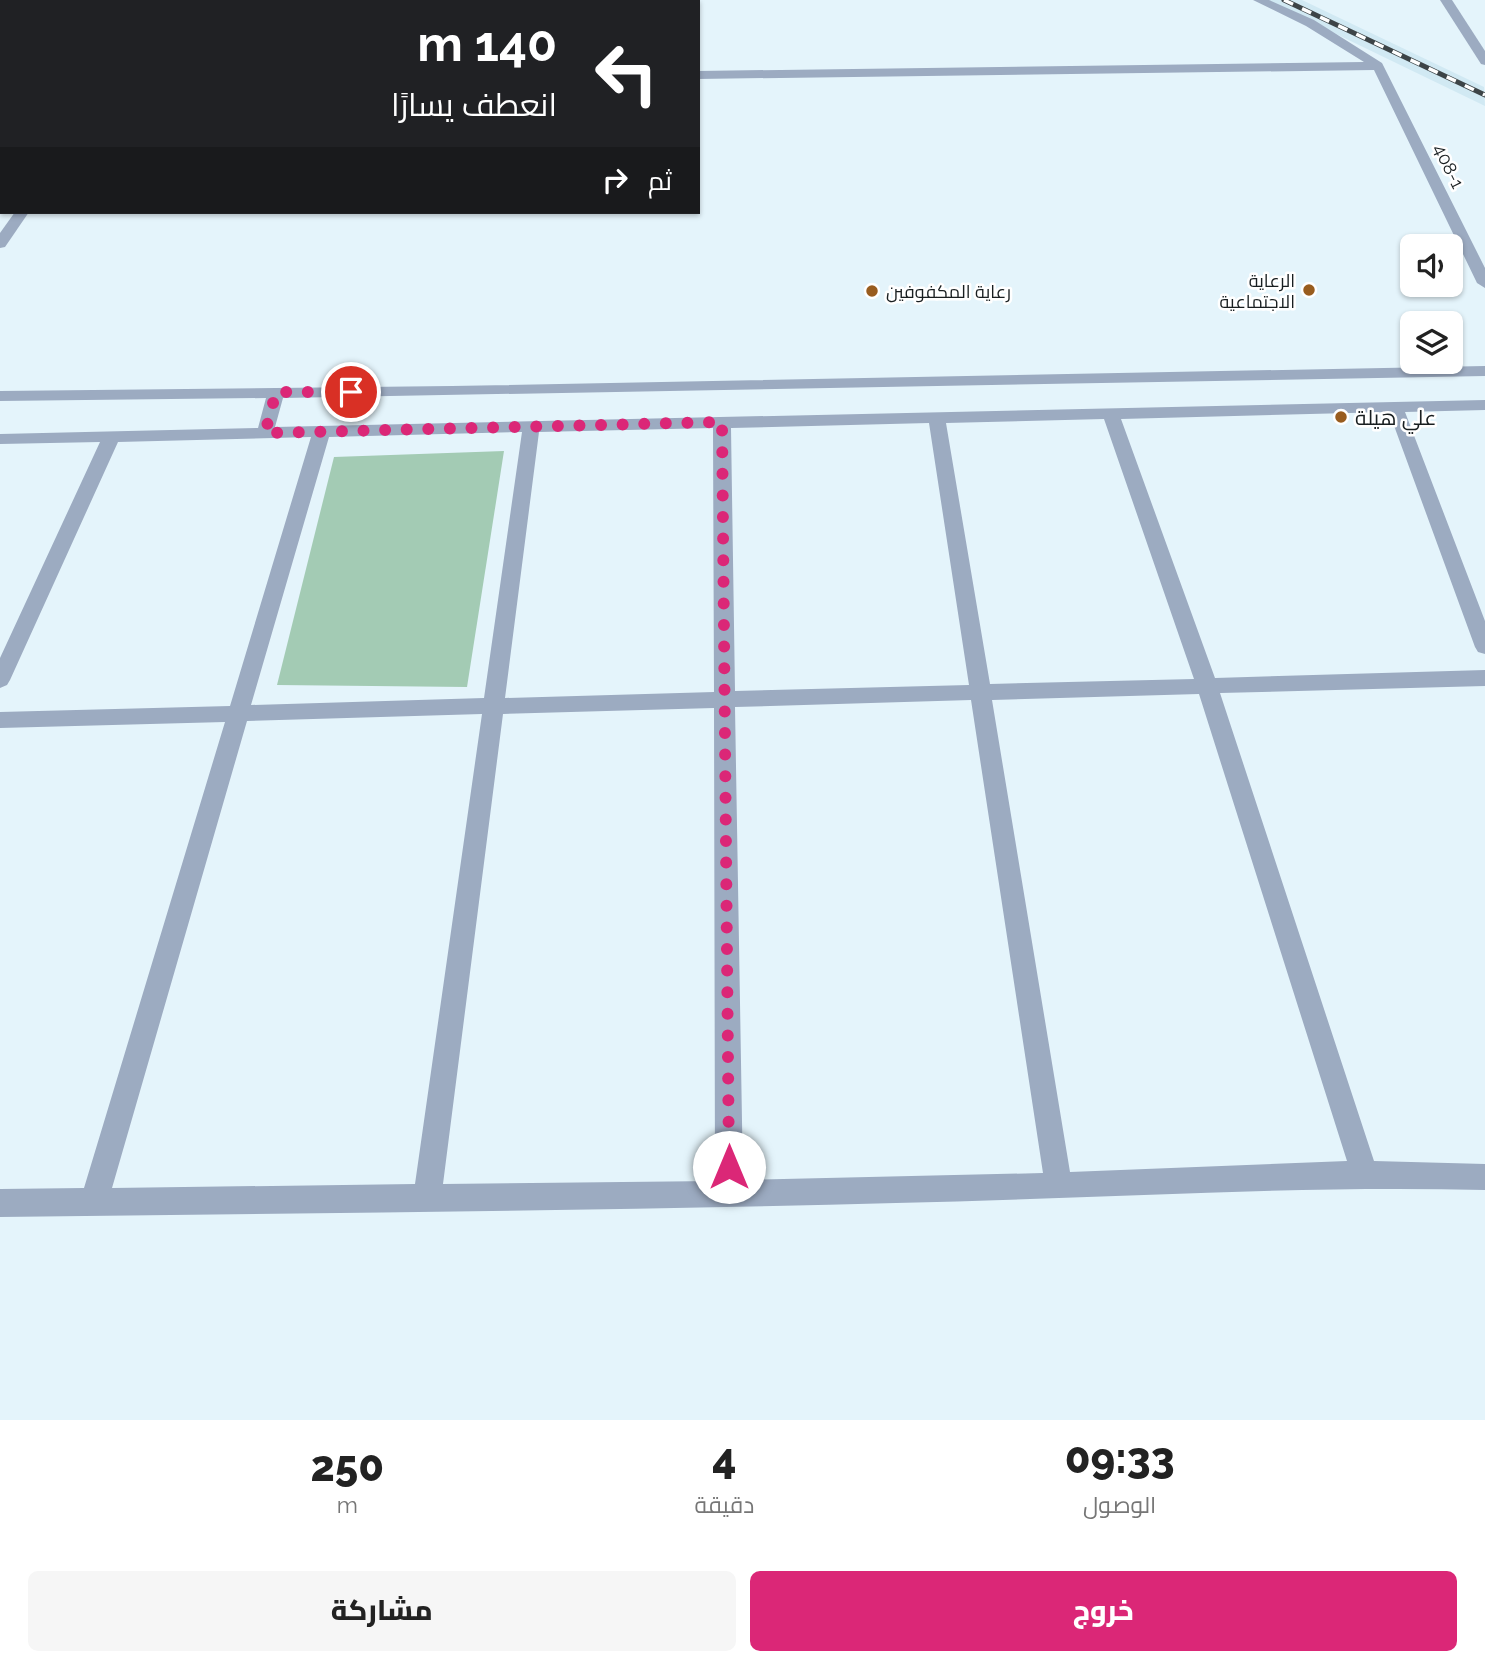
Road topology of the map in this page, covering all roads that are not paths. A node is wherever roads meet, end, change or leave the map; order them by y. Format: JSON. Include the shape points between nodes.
{"nodes":[{"id":1,"x":1259,"y":0,"type":"edge"},
{"id":2,"x":1446,"y":0,"type":"edge"},
{"id":3,"x":1485,"y":61,"type":"edge"},
{"id":4,"x":1378,"y":66,"type":"junction"},
{"id":5,"x":700,"y":75,"type":"edge"},
{"id":6,"x":21,"y":214,"type":"edge"},
{"id":7,"x":0,"y":244,"type":"edge"},
{"id":8,"x":1485,"y":283,"type":"edge"},
{"id":9,"x":1485,"y":370,"type":"edge"},
{"id":10,"x":276,"y":392,"type":"junction"},
{"id":11,"x":0,"y":396,"type":"edge"},
{"id":12,"x":1485,"y":405,"type":"edge"},
{"id":13,"x":1395,"y":407,"type":"junction"},
{"id":14,"x":1111,"y":415,"type":"junction"},
{"id":15,"x":937,"y":418,"type":"junction"},
{"id":16,"x":722,"y":422,"type":"junction"},
{"id":17,"x":531,"y":426,"type":"junction"},
{"id":18,"x":321,"y":431,"type":"junction"},
{"id":19,"x":265,"y":433,"type":"junction"},
{"id":20,"x":112,"y":436,"type":"junction"},
{"id":21,"x":0,"y":439,"type":"edge"},
{"id":22,"x":1485,"y":647,"type":"edge"},
{"id":23,"x":1485,"y":678,"type":"edge"},
{"id":24,"x":0,"y":680,"type":"edge"},
{"id":25,"x":1207,"y":685,"type":"junction"},
{"id":26,"x":979,"y":692,"type":"junction"},
{"id":27,"x":725,"y":699,"type":"junction"},
{"id":28,"x":493,"y":705,"type":"junction"},
{"id":29,"x":239,"y":712,"type":"junction"},
{"id":30,"x":0,"y":720,"type":"edge"},
{"id":31,"x":1365,"y":1174,"type":"junction"},
{"id":32,"x":1485,"y":1177,"type":"edge"},
{"id":33,"x":1059,"y":1186,"type":"junction"},
{"id":34,"x":729,"y":1194,"type":"junction"},
{"id":35,"x":427,"y":1198,"type":"junction"},
{"id":36,"x":94,"y":1202,"type":"junction"},
{"id":37,"x":0,"y":1203,"type":"edge"}],
"edges":[{"from":1,"to":4,"type":"street","via":[[1310,23]]},
{"from":2,"to":3,"type":"street"},
{"from":4,"to":5,"type":"street"},
{"from":4,"to":8,"type":"street","name":"408-1"},
{"from":6,"to":7,"type":"street"},
{"from":9,"to":10,"type":"street"},
{"from":10,"to":11,"type":"street"},
{"from":10,"to":19,"type":"street"},
{"from":12,"to":13,"type":"street"},
{"from":13,"to":14,"type":"street"},
{"from":13,"to":22,"type":"street"},
{"from":14,"to":15,"type":"street"},
{"from":14,"to":25,"type":"street"},
{"from":15,"to":16,"type":"street"},
{"from":15,"to":26,"type":"street"},
{"from":16,"to":17,"type":"street"},
{"from":16,"to":27,"type":"street"},
{"from":17,"to":18,"type":"street"},
{"from":17,"to":28,"type":"street"},
{"from":18,"to":19,"type":"street"},
{"from":18,"to":29,"type":"street"},
{"from":19,"to":20,"type":"street"},
{"from":20,"to":21,"type":"street"},
{"from":20,"to":24,"type":"street"},
{"from":23,"to":25,"type":"street"},
{"from":25,"to":26,"type":"street"},
{"from":25,"to":31,"type":"street"},
{"from":26,"to":27,"type":"street"},
{"from":26,"to":33,"type":"street"},
{"from":27,"to":28,"type":"street"},
{"from":27,"to":34,"type":"street"},
{"from":28,"to":29,"type":"street"},
{"from":28,"to":35,"type":"street"},
{"from":29,"to":30,"type":"street"},
{"from":29,"to":36,"type":"street"},
{"from":31,"to":32,"type":"street"},
{"from":31,"to":33,"type":"street"},
{"from":33,"to":34,"type":"street"},
{"from":34,"to":35,"type":"street"},
{"from":35,"to":36,"type":"street"},
{"from":36,"to":37,"type":"street"}]}
